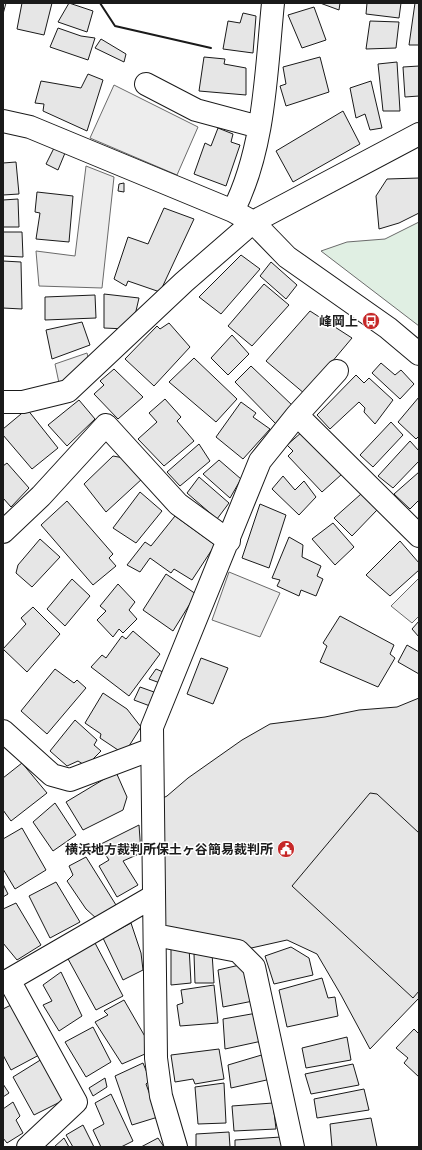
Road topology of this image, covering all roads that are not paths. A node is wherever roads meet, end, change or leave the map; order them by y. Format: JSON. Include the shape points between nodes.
{"nodes":[{"id":1,"x":273,"y":3,"type":"edge"},
{"id":2,"x":146,"y":84,"type":"dead end"},
{"id":3,"x":3,"y":121,"type":"edge"},
{"id":4,"x":259,"y":127,"type":"junction"},
{"id":5,"x":419,"y":134,"type":"edge"},
{"id":6,"x":233,"y":211,"type":"junction"},
{"id":7,"x":253,"y":222,"type":"junction"},
{"id":8,"x":419,"y":354,"type":"edge"},
{"id":9,"x":337,"y":372,"type":"dead end"},
{"id":10,"x":3,"y":402,"type":"edge"},
{"id":11,"x":297,"y":415,"type":"junction"},
{"id":12,"x":3,"y":532,"type":"edge"},
{"id":13,"x":419,"y":536,"type":"edge"},
{"id":14,"x":229,"y":541,"type":"junction"},
{"id":15,"x":3,"y":731,"type":"edge"},
{"id":16,"x":152,"y":749,"type":"junction"},
{"id":17,"x":154,"y":896,"type":"junction"},
{"id":18,"x":155,"y":935,"type":"junction"},
{"id":19,"x":28,"y":1147,"type":"edge"},
{"id":20,"x":176,"y":1147,"type":"edge"},
{"id":21,"x":293,"y":1147,"type":"edge"}],
"edges":[{"from":1,"to":4,"type":"street"},
{"from":2,"to":4,"type":"street","via":[[196,110]]},
{"from":3,"to":6,"type":"street","via":[[30,126]]},
{"from":4,"to":6,"type":"street","via":[[243,191]]},
{"from":5,"to":7,"type":"street"},
{"from":6,"to":7,"type":"street"},
{"from":7,"to":8,"type":"street","via":[[287,257],[374,327]]},
{"from":7,"to":10,"type":"street","via":[[184,282],[68,391],[23,402]]},
{"from":9,"to":11,"type":"street"},
{"from":11,"to":13,"type":"street"},
{"from":11,"to":14,"type":"street","via":[[260,461]]},
{"from":12,"to":14,"type":"street","via":[[42,496],[106,425],[178,504]]},
{"from":14,"to":16,"type":"street","via":[[152,727]]},
{"from":15,"to":16,"type":"street","via":[[52,775],[70,780]]},
{"from":16,"to":17,"type":"street"},
{"from":17,"to":18,"type":"street"},
{"from":17,"to":19,"type":"street","via":[[9,980],[76,1102]]},
{"from":18,"to":20,"type":"street","via":[[156,1058],[161,1096]]},
{"from":18,"to":21,"type":"street","via":[[238,951],[254,967]]}]}
